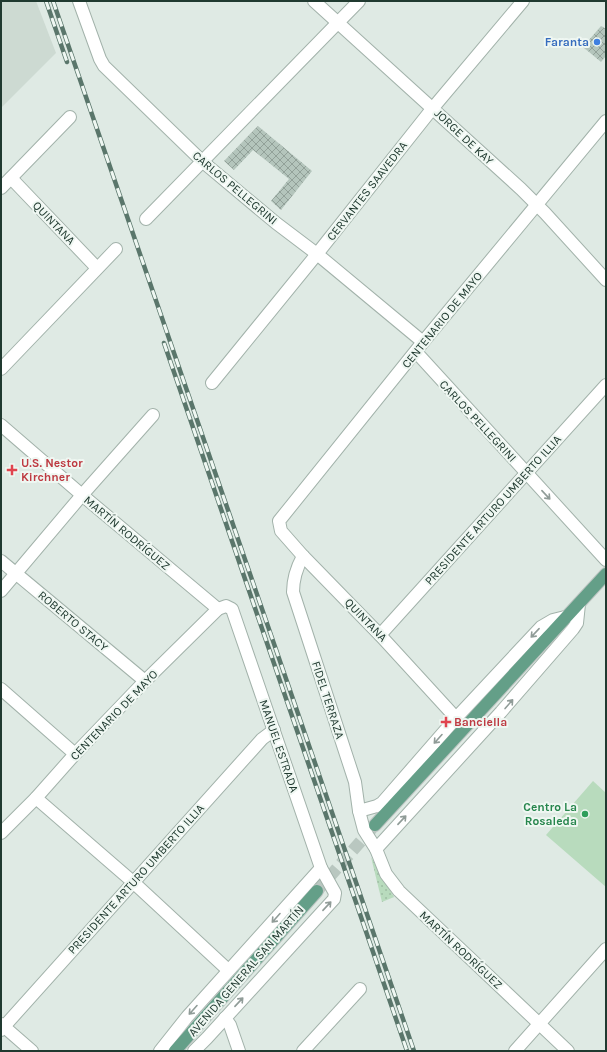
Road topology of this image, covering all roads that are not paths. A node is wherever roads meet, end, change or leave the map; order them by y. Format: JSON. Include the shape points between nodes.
{"nodes":[{"id":1,"x":314,"y":1,"type":"edge"},
{"id":2,"x":359,"y":1,"type":"edge"},
{"id":3,"x":522,"y":1,"type":"edge"},
{"id":4,"x":81,"y":3,"type":"edge"},
{"id":5,"x":338,"y":22,"type":"junction"},
{"id":6,"x":432,"y":109,"type":"junction"},
{"id":7,"x":70,"y":117,"type":"dead end"},
{"id":8,"x":606,"y":121,"type":"edge"},
{"id":9,"x":203,"y":162,"type":"junction"},
{"id":10,"x":10,"y":178,"type":"junction"},
{"id":11,"x":1,"y":188,"type":"edge"},
{"id":12,"x":537,"y":206,"type":"junction"},
{"id":13,"x":146,"y":219,"type":"dead end"},
{"id":14,"x":116,"y":249,"type":"dead end"},
{"id":15,"x":317,"y":254,"type":"junction"},
{"id":16,"x":97,"y":268,"type":"junction"},
{"id":17,"x":606,"y":280,"type":"edge"},
{"id":18,"x":419,"y":347,"type":"junction"},
{"id":19,"x":1,"y":369,"type":"edge"},
{"id":20,"x":212,"y":382,"type":"dead end"},
{"id":21,"x":606,"y":385,"type":"edge"},
{"id":22,"x":153,"y":415,"type":"dead end"},
{"id":23,"x":1,"y":425,"type":"edge"},
{"id":24,"x":526,"y":474,"type":"junction"},
{"id":25,"x":82,"y":495,"type":"junction"},
{"id":26,"x":279,"y":521,"type":"joint"},
{"id":27,"x":301,"y":559,"type":"junction"},
{"id":28,"x":606,"y":560,"type":"edge"},
{"id":29,"x":1,"y":561,"type":"edge"},
{"id":30,"x":16,"y":573,"type":"junction"},
{"id":31,"x":606,"y":574,"type":"edge"},
{"id":32,"x":1,"y":591,"type":"edge"},
{"id":33,"x":579,"y":604,"type":"junction"},
{"id":34,"x":218,"y":609,"type":"junction"},
{"id":35,"x":569,"y":616,"type":"junction"},
{"id":36,"x":380,"y":635,"type":"junction"},
{"id":37,"x":145,"y":681,"type":"junction"},
{"id":38,"x":1,"y":689,"type":"edge"},
{"id":39,"x":456,"y":718,"type":"junction"},
{"id":40,"x":274,"y":730,"type":"junction"},
{"id":41,"x":75,"y":754,"type":"junction"},
{"id":42,"x":36,"y":798,"type":"junction"},
{"id":43,"x":359,"y":810,"type":"junction"},
{"id":44,"x":375,"y":825,"type":"tunnel mouth"},
{"id":45,"x":1,"y":833,"type":"edge"},
{"id":46,"x":368,"y":838,"type":"joint"},
{"id":47,"x":376,"y":849,"type":"junction"},
{"id":48,"x":321,"y":868,"type":"junction"},
{"id":49,"x":133,"y":882,"type":"junction"},
{"id":50,"x":317,"y":891,"type":"tunnel mouth"},
{"id":51,"x":606,"y":949,"type":"edge"},
{"id":52,"x":228,"y":970,"type":"junction"},
{"id":53,"x":360,"y":989,"type":"dead end"},
{"id":54,"x":225,"y":1018,"type":"junction"},
{"id":55,"x":540,"y":1024,"type":"junction"},
{"id":56,"x":2,"y":1027,"type":"edge"},
{"id":57,"x":32,"y":1051,"type":"edge"},
{"id":58,"x":160,"y":1051,"type":"edge"},
{"id":59,"x":175,"y":1051,"type":"edge"},
{"id":60,"x":194,"y":1051,"type":"edge"},
{"id":61,"x":239,"y":1051,"type":"edge"},
{"id":62,"x":303,"y":1051,"type":"edge"},
{"id":63,"x":515,"y":1051,"type":"edge"},
{"id":64,"x":568,"y":1051,"type":"edge"}],
"edges":[{"from":1,"to":5,"type":"street","name":"JORGE DE KAY"},
{"from":2,"to":5,"type":"street"},
{"from":3,"to":6,"type":"street","name":"CERVANTES SAAVEDRA"},
{"from":4,"to":9,"type":"street","name":"CARLOS PELLEGRINI","via":[[104,66]]},
{"from":5,"to":6,"type":"street","name":"JORGE DE KAY"},
{"from":5,"to":9,"type":"street"},
{"from":6,"to":12,"type":"street","name":"JORGE DE KAY"},
{"from":6,"to":15,"type":"street","name":"CERVANTES SAAVEDRA"},
{"from":7,"to":10,"type":"street"},
{"from":8,"to":12,"type":"street","name":"CENTENARIO DE MAYO"},
{"from":9,"to":13,"type":"street"},
{"from":9,"to":15,"type":"street","name":"CARLOS PELLEGRINI"},
{"from":10,"to":11,"type":"street"},
{"from":10,"to":16,"type":"street","name":"QUINTANA"},
{"from":12,"to":17,"type":"street","name":"JORGE DE KAY"},
{"from":12,"to":18,"type":"street","name":"CENTENARIO DE MAYO"},
{"from":14,"to":16,"type":"street"},
{"from":15,"to":18,"type":"street","name":"CARLOS PELLEGRINI"},
{"from":15,"to":20,"type":"street","name":"CERVANTES SAAVEDRA"},
{"from":16,"to":19,"type":"street"},
{"from":18,"to":24,"type":"street","name":"CARLOS PELLEGRINI"},
{"from":18,"to":26,"type":"street","name":"CENTENARIO DE MAYO"},
{"from":21,"to":24,"type":"street","name":"PRESIDENTE ARTURO UMBERTO ILLIA"},
{"from":22,"to":25,"type":"street"},
{"from":23,"to":25,"type":"street","name":"MARTÍN RODRÍGUEZ"},
{"from":24,"to":28,"type":"street","name":"CARLOS PELLEGRINI","one_way":true},
{"from":24,"to":36,"type":"street","name":"PRESIDENTE ARTURO UMBERTO ILLIA"},
{"from":25,"to":30,"type":"street"},
{"from":25,"to":34,"type":"street","name":"MARTÍN RODRÍGUEZ"},
{"from":26,"to":27,"type":"street","name":"QUINTANA","via":[[281,531]]},
{"from":27,"to":36,"type":"street","name":"QUINTANA"},
{"from":27,"to":43,"type":"street","name":"FIDEL TERRAZA","via":[[293,592],[355,782]]},
{"from":29,"to":30,"type":"street","name":"ROBERTO STACY"},
{"from":30,"to":32,"type":"street"},
{"from":30,"to":37,"type":"street","name":"ROBERTO STACY"},
{"from":31,"to":33,"type":"main road"},
{"from":33,"to":35,"type":"main road"},
{"from":47,"to":33,"type":"street","one_way":true,"via":[[573,629],[577,623]]},
{"from":34,"to":37,"type":"street","name":"CENTENARIO DE MAYO"},
{"from":34,"to":40,"type":"street","name":"MANUEL ESTRADA","via":[[226,606],[232,609]]},
{"from":35,"to":39,"type":"street","one_way":true,"via":[[553,620],[541,627]]},
{"from":35,"to":44,"type":"main road"},
{"from":36,"to":39,"type":"street","name":"QUINTANA"},
{"from":37,"to":41,"type":"street","name":"CENTENARIO DE MAYO"},
{"from":38,"to":41,"type":"street"},
{"from":39,"to":43,"type":"street","one_way":true,"via":[[382,803]]},
{"from":40,"to":48,"type":"street","name":"MANUEL ESTRADA"},
{"from":40,"to":49,"type":"street","name":"PRESIDENTE ARTURO UMBERTO ILLIA","via":[[262,739]]},
{"from":41,"to":42,"type":"street","name":"CENTENARIO DE MAYO"},
{"from":42,"to":45,"type":"street","name":"CENTENARIO DE MAYO"},
{"from":42,"to":49,"type":"street"},
{"from":43,"to":46,"type":"street","name":"FIDEL TERRAZA"},
{"from":46,"to":47,"type":"street","name":"MARTÍN RODRÍGUEZ"},
{"from":47,"to":55,"type":"street","name":"MARTÍN RODRÍGUEZ","via":[[386,874],[399,891]]},
{"from":48,"to":52,"type":"street","one_way":true},
{"from":54,"to":48,"type":"street","name":"MANUEL ESTRADA","one_way":true,"via":[[334,899],[334,893]]},
{"from":49,"to":52,"type":"street"},
{"from":49,"to":56,"type":"street","name":"PRESIDENTE ARTURO UMBERTO ILLIA"},
{"from":50,"to":59,"type":"main road","name":"AVENIDA GENERAL SAN MARTÍN"},
{"from":51,"to":55,"type":"street"},
{"from":52,"to":58,"type":"street","one_way":true},
{"from":53,"to":62,"type":"street"},
{"from":54,"to":60,"type":"street"},
{"from":54,"to":61,"type":"street"},
{"from":55,"to":63,"type":"street"},
{"from":55,"to":64,"type":"street","name":"MARTÍN RODRÍGUEZ"},
{"from":56,"to":57,"type":"street"}]}
